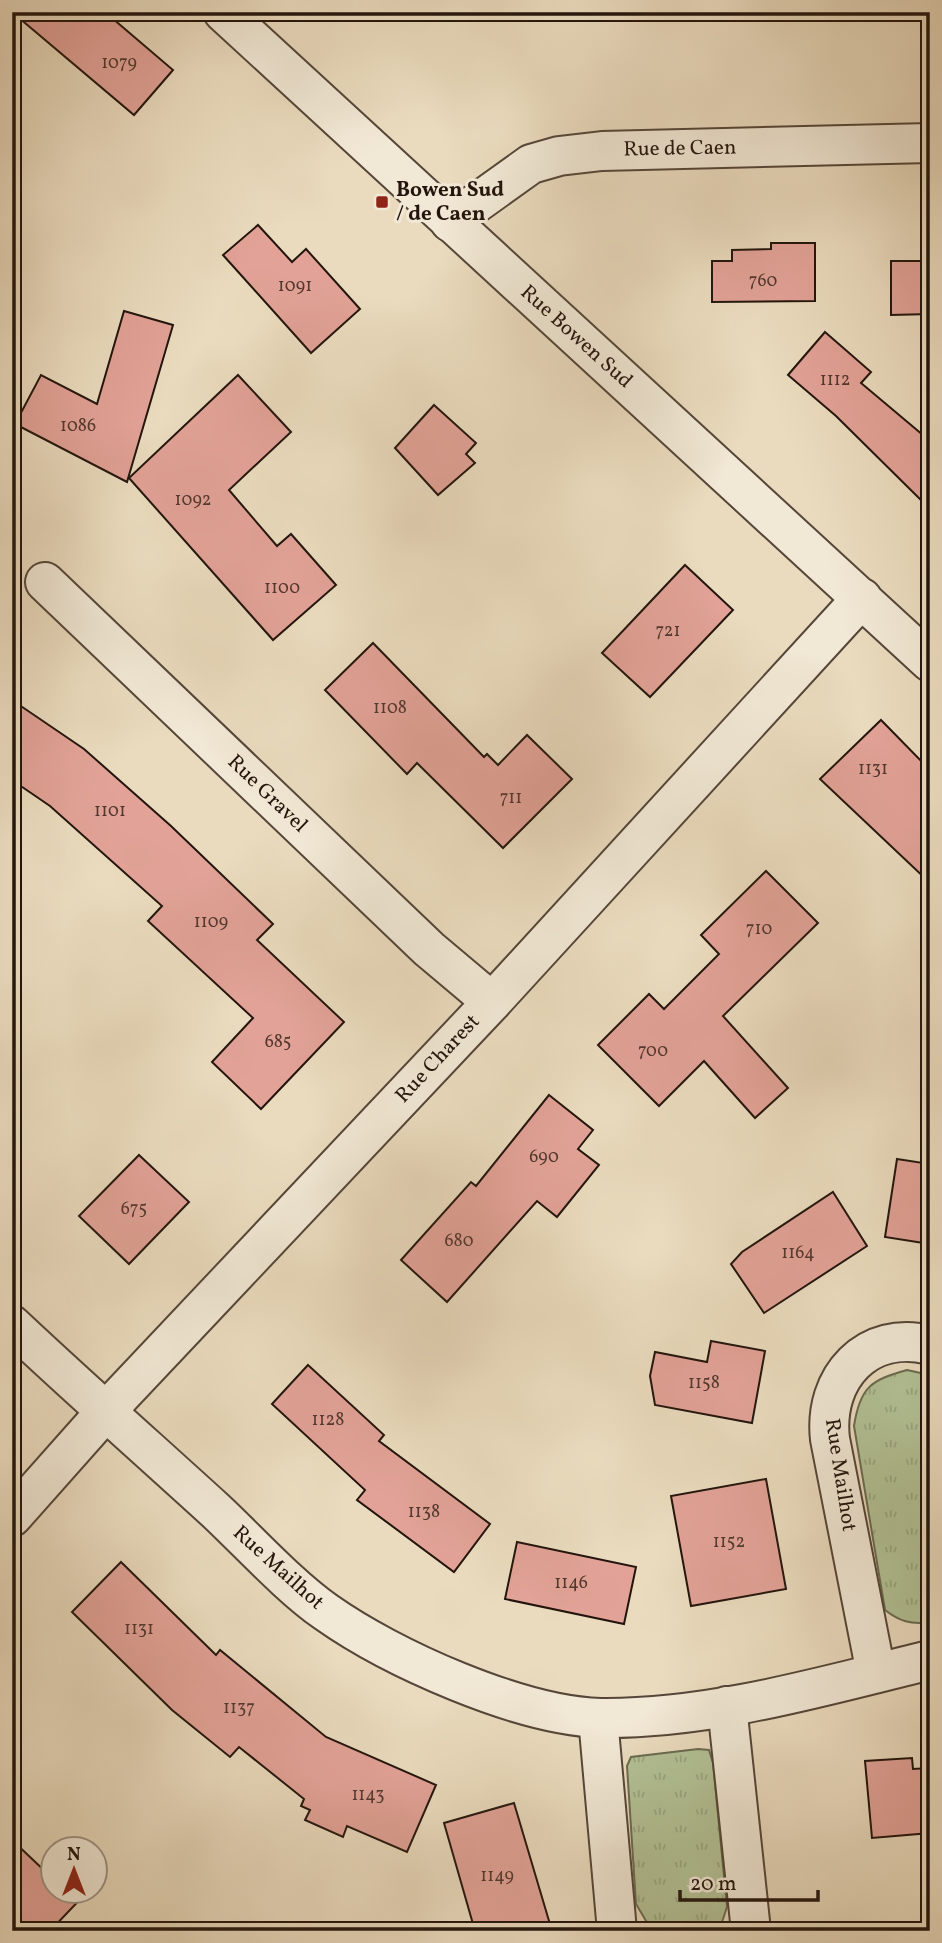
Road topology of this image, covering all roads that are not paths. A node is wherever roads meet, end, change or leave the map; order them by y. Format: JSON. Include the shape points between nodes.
{"nodes":[{"id":1,"x":223,"y":12,"type":"edge"},
{"id":2,"x":930,"y":143,"type":"edge"},
{"id":3,"x":450,"y":222,"type":"junction"},
{"id":4,"x":45,"y":582,"type":"dead end"},
{"id":5,"x":862,"y":598,"type":"junction"},
{"id":6,"x":930,"y":662,"type":"edge"},
{"id":7,"x":492,"y":1002,"type":"junction"},
{"id":8,"x":12,"y":1325,"type":"edge"},
{"id":9,"x":930,"y":1345,"type":"edge"},
{"id":10,"x":107,"y":1410,"type":"junction"},
{"id":11,"x":12,"y":1517,"type":"edge"},
{"id":12,"x":930,"y":1660,"type":"edge"},
{"id":13,"x":876,"y":1673,"type":"junction"},
{"id":14,"x":727,"y":1706,"type":"junction"},
{"id":15,"x":598,"y":1718,"type":"junction"},
{"id":16,"x":617,"y":1931,"type":"edge"},
{"id":17,"x":751,"y":1931,"type":"edge"}],
"edges":[{"from":1,"to":3,"type":"street","name":"Rue Bowen Sud"},
{"from":2,"to":3,"type":"street","name":"Rue de Caen","via":[[559,156],[531,164]]},
{"from":3,"to":5,"type":"street","name":"Rue Bowen Sud"},
{"from":4,"to":7,"type":"street","name":"Rue Gravel","via":[[429,949]]},
{"from":5,"to":6,"type":"street","name":"Rue Bowen Sud"},
{"from":5,"to":7,"type":"street","name":"Rue Charest"},
{"from":7,"to":10,"type":"street","name":"Rue Charest"},
{"from":8,"to":10,"type":"street","name":"Rue Mailhot"},
{"from":9,"to":13,"type":"street","name":"Rue Mailhot","via":[[904,1342],[864,1354],[849,1366],[830,1400],[830,1439]]},
{"from":10,"to":11,"type":"street","name":"Rue Charest"},
{"from":10,"to":15,"type":"street","name":"Rue Mailhot","via":[[325,1611],[396,1653],[455,1680],[540,1708]]},
{"from":12,"to":13,"type":"street","name":"Rue Mailhot"},
{"from":13,"to":14,"type":"street","name":"Rue Mailhot"},
{"from":14,"to":15,"type":"street","name":"Rue Mailhot"},
{"from":14,"to":17,"type":"street"},
{"from":15,"to":16,"type":"street"}]}
